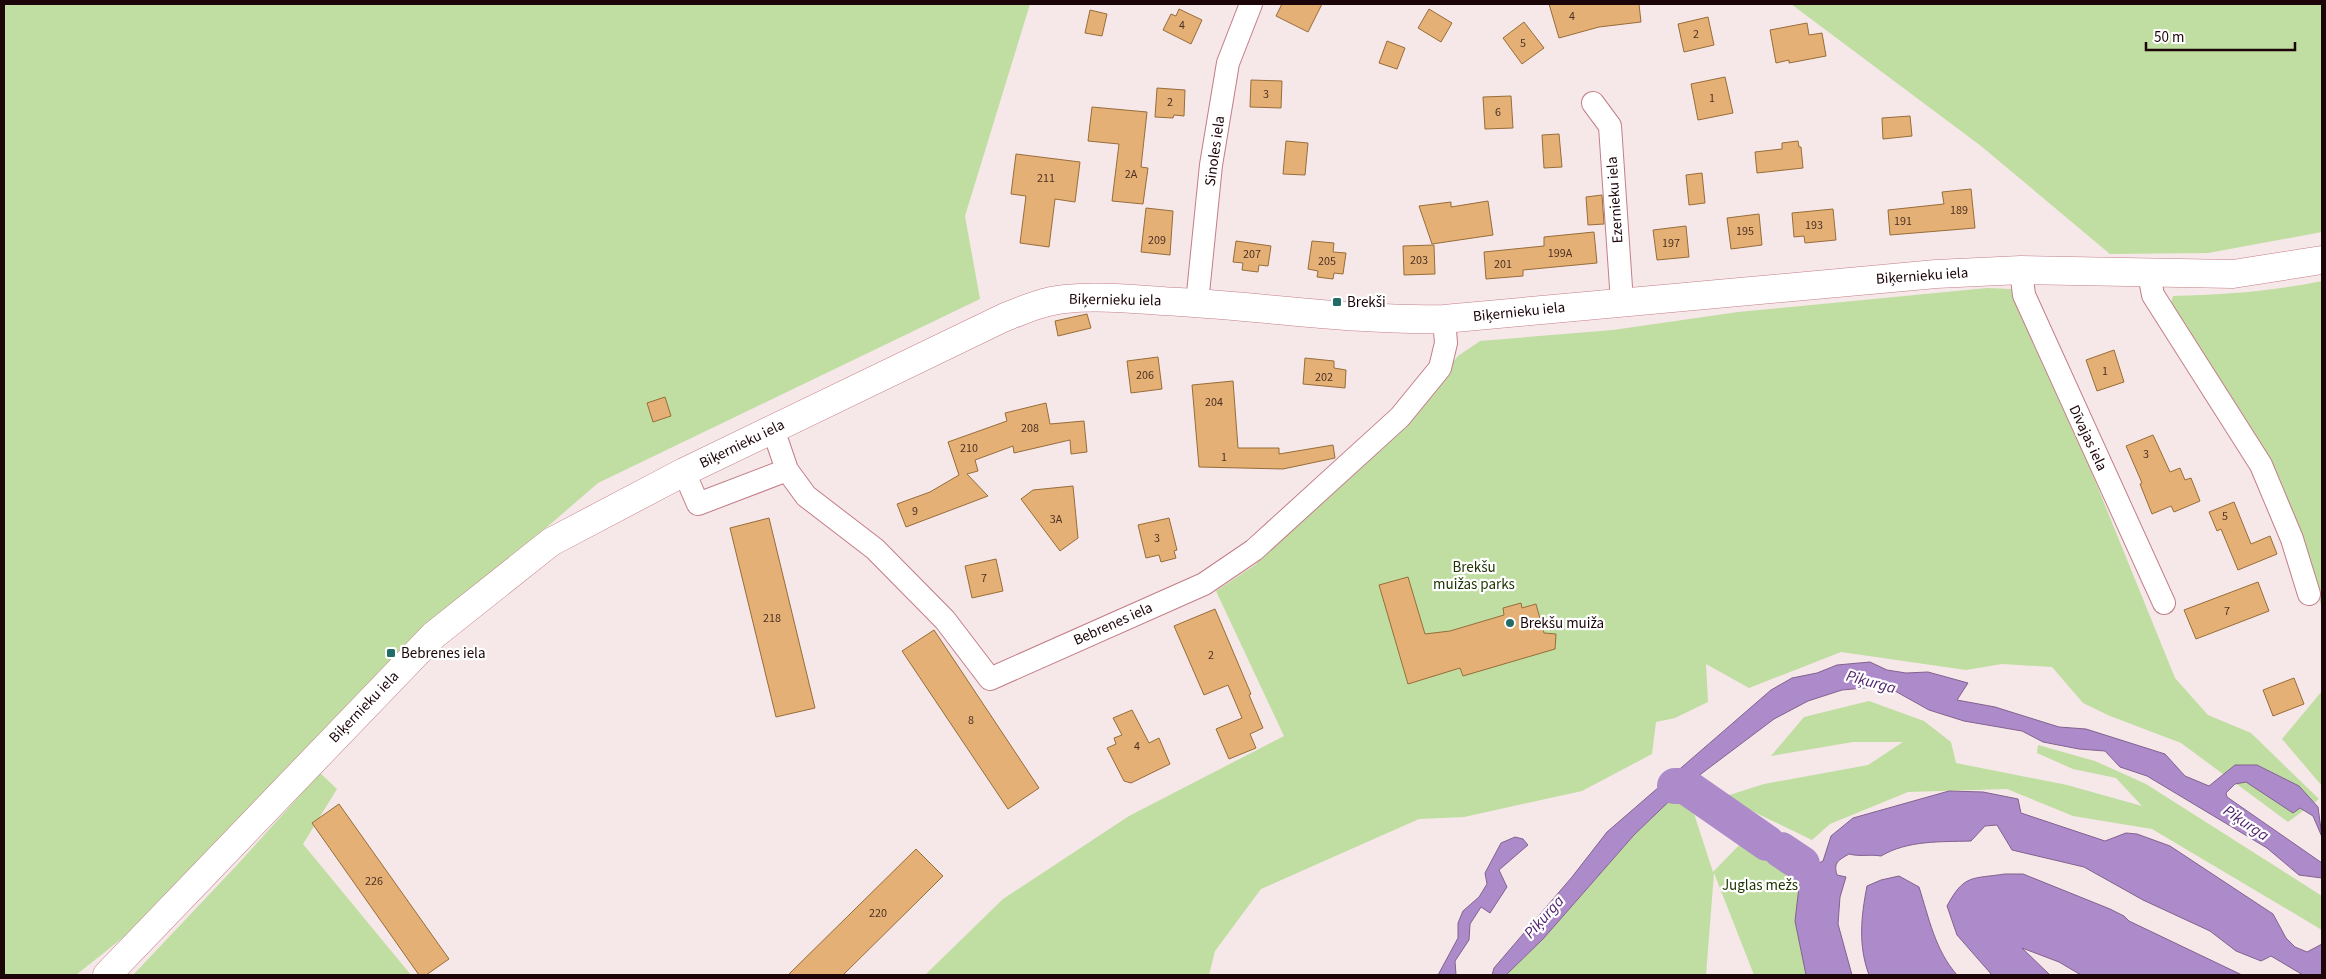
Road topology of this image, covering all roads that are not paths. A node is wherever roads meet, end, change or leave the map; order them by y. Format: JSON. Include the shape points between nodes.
{"nodes":[{"id":1,"x":1251,"y":4,"type":"edge"},
{"id":2,"x":1593,"y":103,"type":"dead end"},
{"id":3,"x":2322,"y":260,"type":"edge"},
{"id":4,"x":2021,"y":270,"type":"junction"},
{"id":5,"x":2149,"y":274,"type":"junction"},
{"id":6,"x":1622,"y":302,"type":"junction"},
{"id":7,"x":1197,"y":303,"type":"junction"},
{"id":8,"x":1444,"y":319,"type":"junction"},
{"id":9,"x":774,"y":429,"type":"junction"},
{"id":10,"x":787,"y":470,"type":"junction"},
{"id":11,"x":684,"y":472,"type":"junction"},
{"id":12,"x":2309,"y":594,"type":"dead end"},
{"id":13,"x":2164,"y":603,"type":"dead end"},
{"id":14,"x":107,"y":975,"type":"edge"}],
"edges":[{"from":1,"to":7,"type":"street","name":"Sinoles iela","via":[[1228,63],[1211,165]]},
{"from":2,"to":6,"type":"street","name":"Ezernieku iela","via":[[1610,126]]},
{"from":3,"to":5,"type":"main road","name":"Biķernieku iela","via":[[2232,274]]},
{"from":4,"to":5,"type":"main road","name":"Biķernieku iela"},
{"from":4,"to":6,"type":"main road","name":"Biķernieku iela","via":[[1936,274]]},
{"from":4,"to":13,"type":"street","name":"Dīvajas iela","via":[[2024,295]]},
{"from":5,"to":12,"type":"street","via":[[2153,295],[2261,465],[2292,539]]},
{"from":6,"to":8,"type":"main road","name":"Biķernieku iela"},
{"from":7,"to":8,"type":"main road","name":"Biķernieku iela","via":[[1399,320]]},
{"from":7,"to":9,"type":"main road","name":"Biķernieku iela","via":[[1089,297],[1033,306]]},
{"from":8,"to":10,"type":"street","name":"Bebrenes iela","via":[[1446,342],[1440,368],[1400,417],[1254,550],[1204,584],[990,679],[945,620],[875,549],[806,496]]},
{"from":9,"to":10,"type":"street","name":"Bebrenes iela"},
{"from":9,"to":11,"type":"main road","name":"Biķernieku iela"},
{"from":10,"to":11,"type":"street","via":[[698,504]]},
{"from":11,"to":14,"type":"main road","name":"Biķernieku iela","via":[[551,542],[434,635]]}]}
